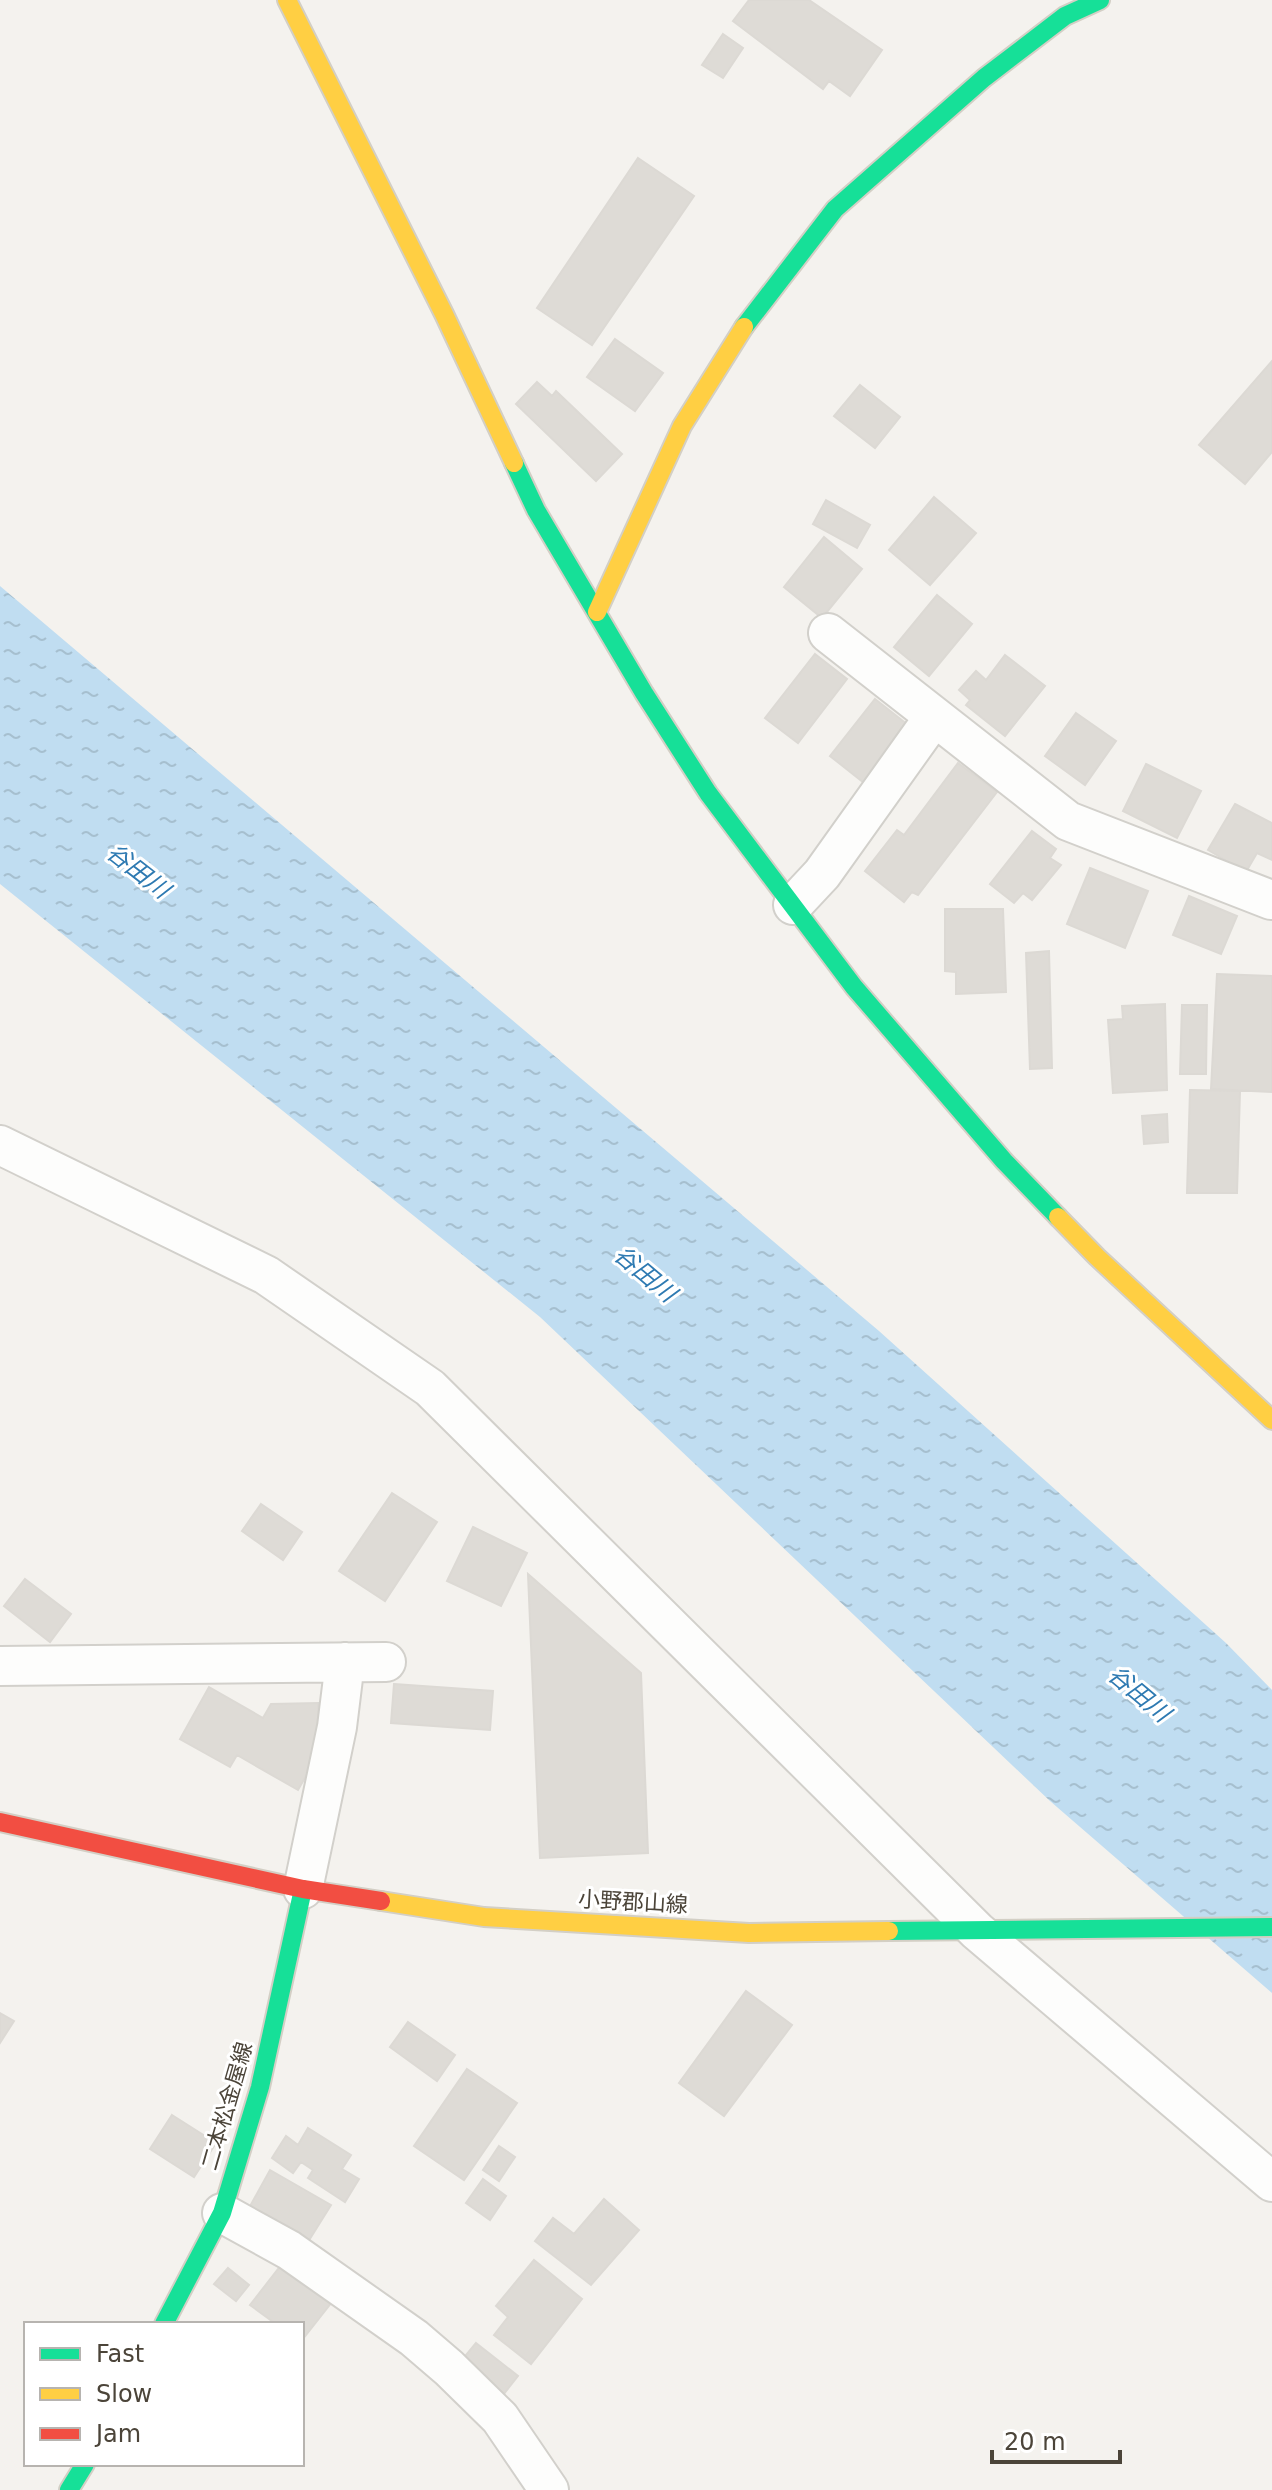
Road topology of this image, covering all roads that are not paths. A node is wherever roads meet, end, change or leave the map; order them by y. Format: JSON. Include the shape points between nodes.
{"nodes":[{"id":1,"x":287,"y":0,"type":"edge"},
{"id":2,"x":1100,"y":0,"type":"edge"},
{"id":3,"x":597,"y":612,"type":"junction"},
{"id":4,"x":828,"y":633,"type":"dead end"},
{"id":5,"x":934,"y":717,"type":"junction"},
{"id":6,"x":1271,"y":900,"type":"edge"},
{"id":7,"x":793,"y":905,"type":"junction"},
{"id":8,"x":0,"y":1145,"type":"edge"},
{"id":9,"x":1272,"y":1420,"type":"edge"},
{"id":10,"x":345,"y":1662,"type":"junction"},
{"id":11,"x":386,"y":1662,"type":"dead end"},
{"id":12,"x":0,"y":1666,"type":"edge"},
{"id":13,"x":0,"y":1822,"type":"edge"},
{"id":14,"x":303,"y":1889,"type":"junction"},
{"id":15,"x":1272,"y":1927,"type":"edge"},
{"id":16,"x":977,"y":1931,"type":"junction"},
{"id":17,"x":1272,"y":2182,"type":"edge"},
{"id":18,"x":222,"y":2213,"type":"junction"},
{"id":19,"x":165,"y":2322,"type":"edge"},
{"id":20,"x":84,"y":2466,"type":"edge"},
{"id":21,"x":69,"y":2490,"type":"edge"},
{"id":22,"x":549,"y":2490,"type":"edge"}],
"edges":[{"from":1,"to":3,"type":"street","via":[[536,510]]},
{"from":2,"to":3,"type":"street","via":[[1065,16],[984,78],[835,209],[753,312],[682,426]]},
{"from":3,"to":7,"type":"street","via":[[708,793]]},
{"from":4,"to":5,"type":"street"},
{"from":5,"to":6,"type":"street","via":[[1068,821]]},
{"from":5,"to":7,"type":"street","via":[[822,874]]},
{"from":7,"to":9,"type":"street","via":[[854,987],[1004,1161],[1097,1257]]},
{"from":8,"to":16,"type":"street","via":[[266,1275],[430,1388]]},
{"from":10,"to":11,"type":"street"},
{"from":10,"to":12,"type":"street"},
{"from":10,"to":14,"type":"street"},
{"from":13,"to":14,"type":"street","name":"小野郡山線"},
{"from":14,"to":16,"type":"street","name":"小野郡山線","via":[[500,1918],[749,1933]]},
{"from":14,"to":18,"type":"street","name":"二本松金屋線","via":[[260,2087]]},
{"from":15,"to":16,"type":"street","name":"小野郡山線"},
{"from":16,"to":17,"type":"street"},
{"from":18,"to":19,"type":"street","name":"二本松金屋線"},
{"from":18,"to":22,"type":"street","via":[[289,2250],[414,2338],[500,2418]]},
{"from":20,"to":21,"type":"street"}]}
